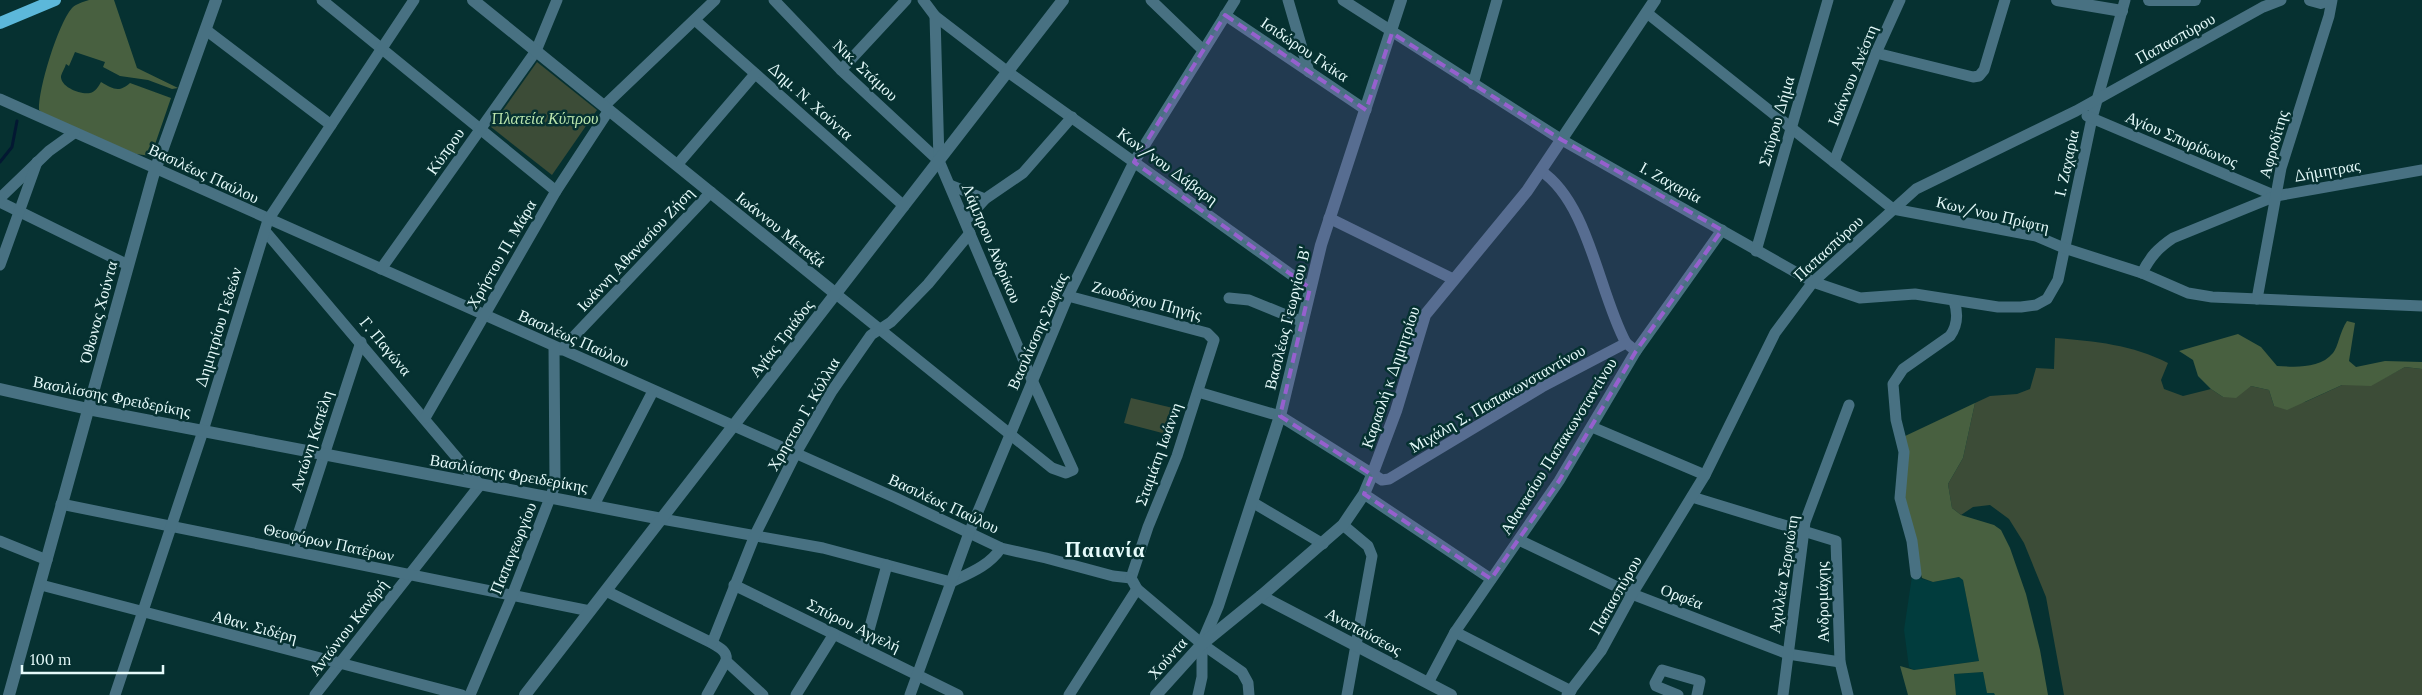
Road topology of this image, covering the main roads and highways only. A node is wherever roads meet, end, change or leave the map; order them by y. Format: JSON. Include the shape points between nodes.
{"nodes":[{"id":1,"x":55,"y":0,"type":"edge"},
{"id":2,"x":0,"y":23,"type":"edge"}],
"edges":[{"from":1,"to":2,"type":"main road"}]}
